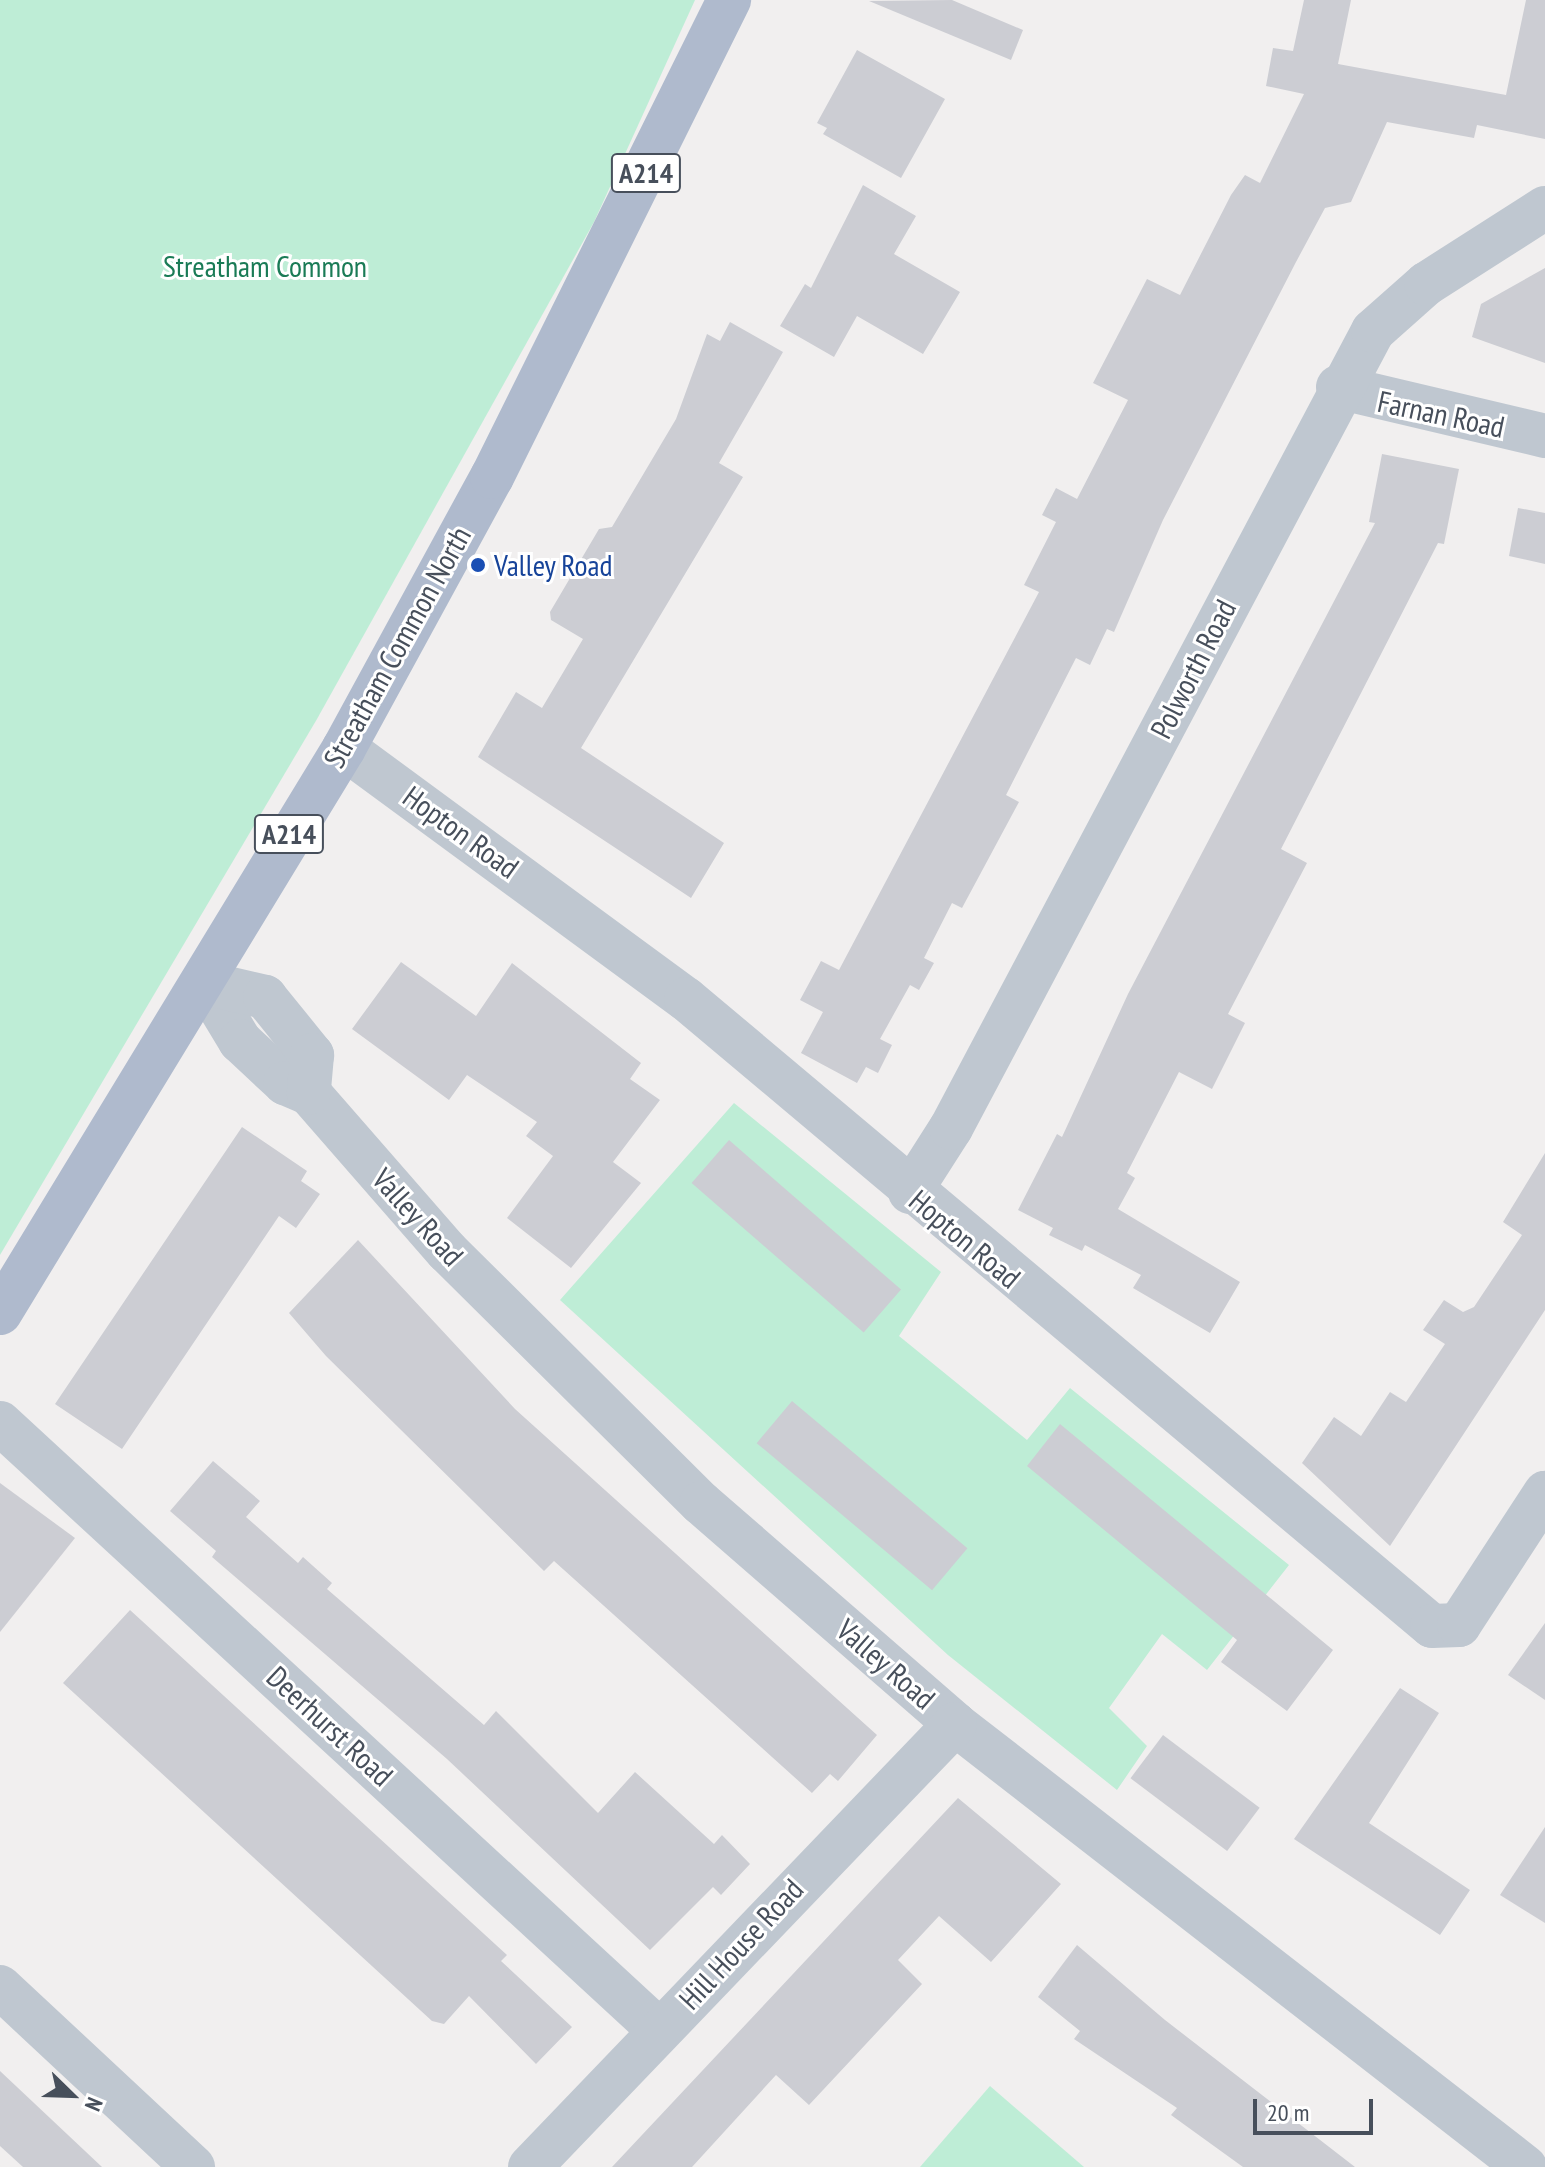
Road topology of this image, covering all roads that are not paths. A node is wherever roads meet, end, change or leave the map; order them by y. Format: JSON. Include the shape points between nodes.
{"nodes":[{"id":1,"x":729,"y":0,"type":"edge"},
{"id":2,"x":1545,"y":208,"type":"edge"},
{"id":3,"x":1338,"y":387,"type":"junction"},
{"id":4,"x":1545,"y":436,"type":"edge"},
{"id":5,"x":344,"y":748,"type":"junction"},
{"id":6,"x":205,"y":983,"type":"junction"},
{"id":7,"x":910,"y":1192,"type":"junction"},
{"id":8,"x":0,"y":1313,"type":"edge"},
{"id":9,"x":0,"y":1423,"type":"edge"},
{"id":10,"x":1545,"y":1493,"type":"edge"},
{"id":11,"x":955,"y":1724,"type":"junction"},
{"id":12,"x":0,"y":1987,"type":"edge"},
{"id":13,"x":659,"y":2030,"type":"junction"},
{"id":14,"x":193,"y":2167,"type":"edge"},
{"id":15,"x":530,"y":2167,"type":"edge"},
{"id":16,"x":1525,"y":2167,"type":"edge"}],
"edges":[{"from":1,"to":5,"type":"main road","name":"Streatham Common North","number":"A214","via":[[492,477]]},
{"from":2,"to":3,"type":"street","name":"Polworth Road","via":[[1426,284],[1373,331]]},
{"from":3,"to":4,"type":"street","name":"Farnan Road"},
{"from":3,"to":7,"type":"street","name":"Polworth Road","via":[[1090,869]]},
{"from":5,"to":6,"type":"main road","name":"Streatham Common North","number":"A214"},
{"from":5,"to":7,"type":"street","name":"Hopton Road","via":[[686,999]]},
{"from":6,"to":8,"type":"main road","name":"Streatham Common North","number":"A214"},
{"from":6,"to":11,"type":"street","name":"Valley Road","via":[[240,1041],[285,1083],[309,1093],[447,1251],[701,1503]]},
{"from":7,"to":10,"type":"street","name":"Hopton Road","via":[[1432,1626],[1459,1625]]},
{"from":9,"to":13,"type":"street","name":"Deerhurst Road"},
{"from":11,"to":13,"type":"street","name":"Hill House Road"},
{"from":11,"to":16,"type":"street","name":"Valley Road"},
{"from":12,"to":14,"type":"street"},
{"from":13,"to":15,"type":"street","name":"Hill House Road"}]}
